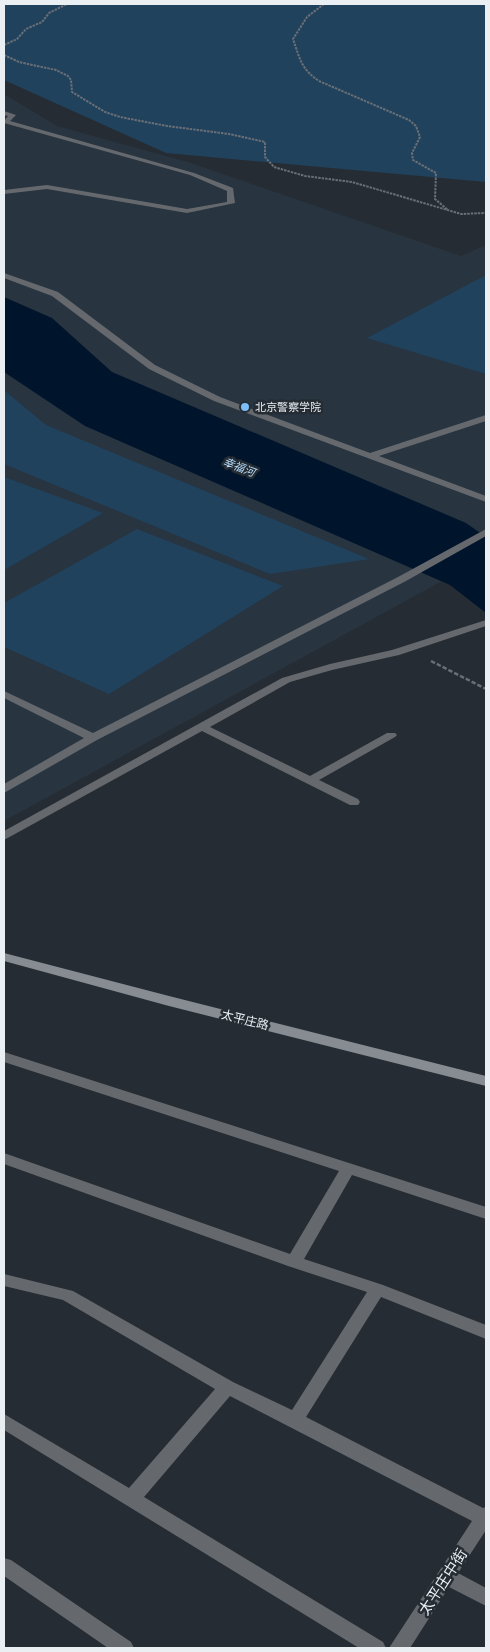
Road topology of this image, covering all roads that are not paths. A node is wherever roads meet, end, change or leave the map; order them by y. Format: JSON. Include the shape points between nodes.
{"nodes":[{"id":1,"x":4,"y":113,"type":"edge"},
{"id":2,"x":4,"y":192,"type":"edge"},
{"id":3,"x":4,"y":275,"type":"edge"},
{"id":4,"x":486,"y":418,"type":"edge"},
{"id":5,"x":370,"y":456,"type":"junction"},
{"id":6,"x":486,"y":499,"type":"edge"},
{"id":7,"x":485,"y":533,"type":"edge"},
{"id":8,"x":486,"y":623,"type":"edge"},
{"id":9,"x":4,"y":694,"type":"edge"},
{"id":10,"x":202,"y":727,"type":"junction"},
{"id":11,"x":391,"y":734,"type":"dead end"},
{"id":12,"x":93,"y":738,"type":"junction"},
{"id":13,"x":311,"y":780,"type":"junction"},
{"id":14,"x":4,"y":789,"type":"edge"},
{"id":15,"x":354,"y":802,"type":"dead end"},
{"id":16,"x":4,"y":836,"type":"edge"},
{"id":17,"x":4,"y":957,"type":"edge"},
{"id":18,"x":4,"y":1057,"type":"edge"},
{"id":19,"x":486,"y":1081,"type":"edge"},
{"id":20,"x":4,"y":1158,"type":"edge"},
{"id":21,"x":348,"y":1168,"type":"junction"},
{"id":22,"x":486,"y":1213,"type":"edge"},
{"id":23,"x":294,"y":1262,"type":"junction"},
{"id":24,"x":4,"y":1280,"type":"edge"},
{"id":25,"x":377,"y":1289,"type":"junction"},
{"id":26,"x":486,"y":1332,"type":"edge"},
{"id":27,"x":227,"y":1387,"type":"junction"},
{"id":28,"x":295,"y":1420,"type":"junction"},
{"id":29,"x":4,"y":1421,"type":"edge"},
{"id":30,"x":132,"y":1498,"type":"junction"},
{"id":31,"x":485,"y":1517,"type":"edge"},
{"id":32,"x":4,"y":1566,"type":"edge"},
{"id":33,"x":446,"y":1576,"type":"junction"},
{"id":34,"x":486,"y":1598,"type":"edge"},
{"id":35,"x":124,"y":1648,"type":"edge"},
{"id":36,"x":376,"y":1648,"type":"edge"},
{"id":37,"x":399,"y":1648,"type":"edge"}],
"edges":[{"from":1,"to":2,"type":"street","via":[[13,115],[6,122],[199,177],[230,190],[230,203],[186,211],[47,187]]},
{"from":3,"to":5,"type":"street","via":[[55,294],[152,368],[217,399]]},
{"from":4,"to":5,"type":"street"},
{"from":5,"to":6,"type":"street"},
{"from":7,"to":12,"type":"street","via":[[402,580]]},
{"from":8,"to":10,"type":"street","via":[[408,648],[286,680]]},
{"from":9,"to":12,"type":"street"},
{"from":10,"to":13,"type":"street"},
{"from":10,"to":16,"type":"street"},
{"from":11,"to":13,"type":"street"},
{"from":12,"to":14,"type":"street"},
{"from":13,"to":15,"type":"street"},
{"from":17,"to":19,"type":"street","name":"太平庄路"},
{"from":18,"to":21,"type":"street"},
{"from":20,"to":23,"type":"street"},
{"from":21,"to":22,"type":"street"},
{"from":21,"to":23,"type":"street"},
{"from":23,"to":25,"type":"street"},
{"from":24,"to":27,"type":"street","via":[[67,1295]]},
{"from":25,"to":26,"type":"street"},
{"from":25,"to":28,"type":"street"},
{"from":27,"to":28,"type":"street"},
{"from":27,"to":30,"type":"street"},
{"from":28,"to":31,"type":"street"},
{"from":29,"to":30,"type":"street"},
{"from":30,"to":36,"type":"street"},
{"from":31,"to":33,"type":"street","name":"太平庄中街"},
{"from":32,"to":35,"type":"street"},
{"from":33,"to":34,"type":"street"},
{"from":33,"to":37,"type":"street","name":"太平庄中街"}]}
